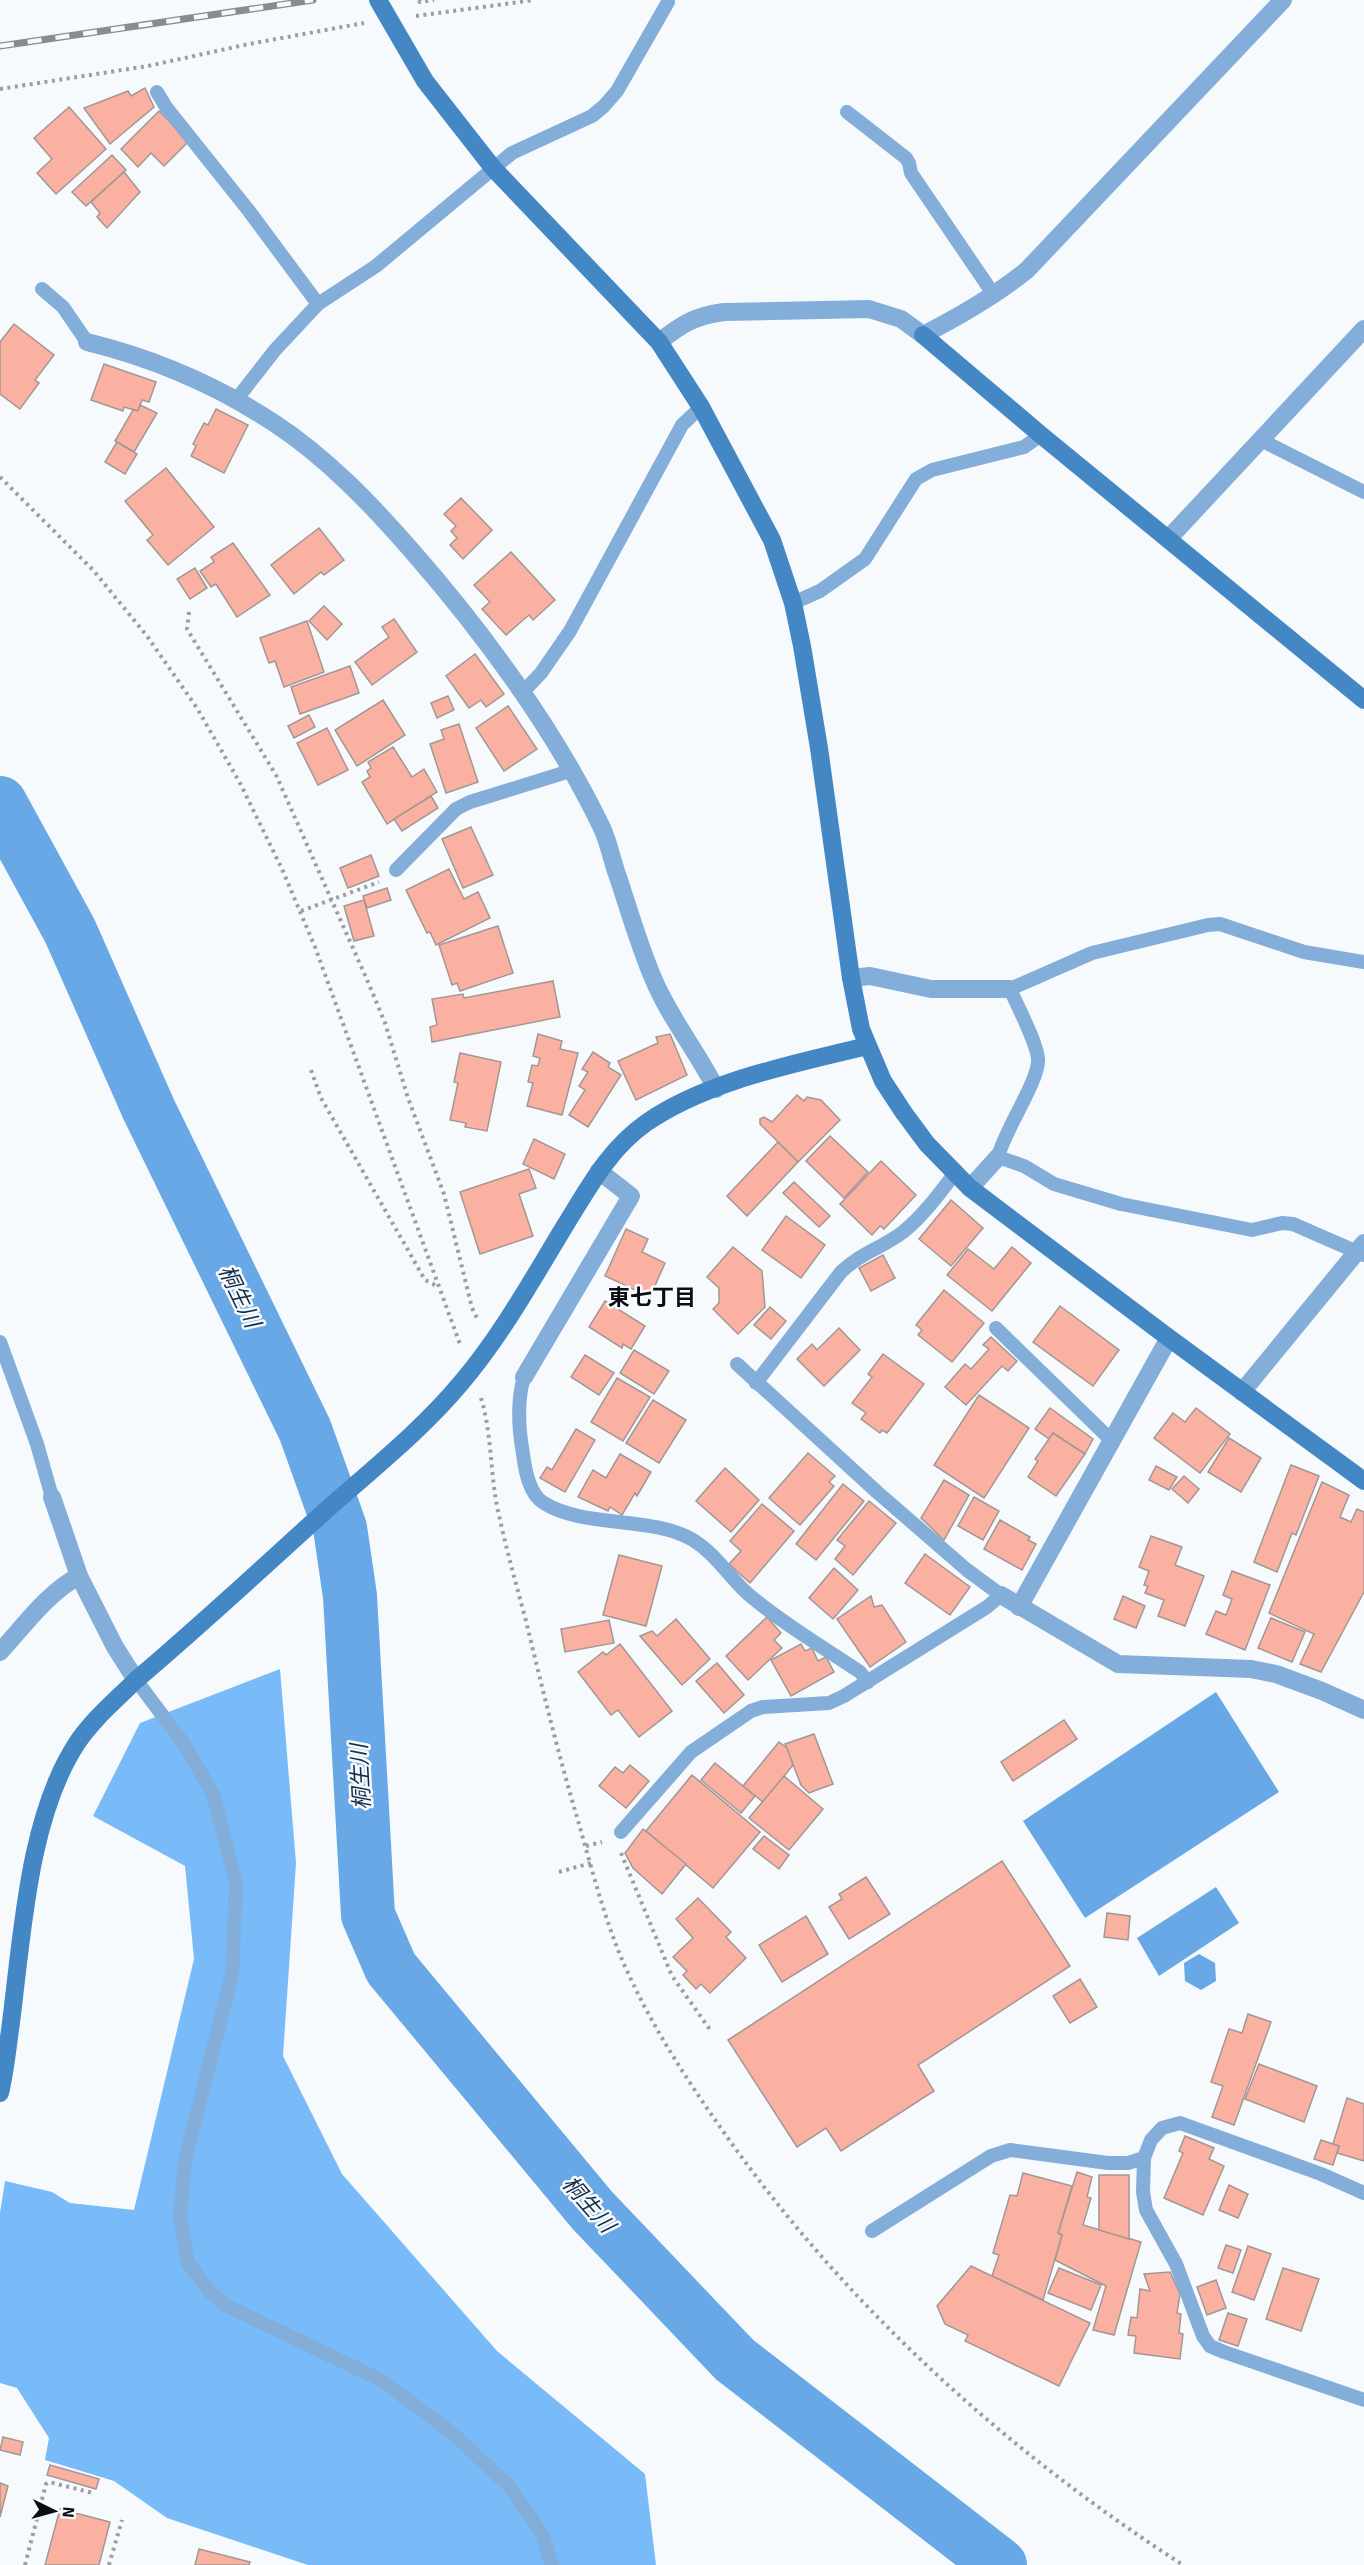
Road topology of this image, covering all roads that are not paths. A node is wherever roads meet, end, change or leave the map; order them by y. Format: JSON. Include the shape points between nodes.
{"nodes":[{"id":1,"x":378,"y":0,"type":"edge"},
{"id":2,"x":1283,"y":0,"type":"edge"},
{"id":3,"x":668,"y":2,"type":"dead end"},
{"id":4,"x":157,"y":92,"type":"dead end"},
{"id":5,"x":847,"y":112,"type":"dead end"},
{"id":6,"x":494,"y":168,"type":"junction"},
{"id":7,"x":42,"y":289,"type":"dead end"},
{"id":8,"x":994,"y":295,"type":"junction"},
{"id":9,"x":318,"y":304,"type":"junction"},
{"id":10,"x":1364,"y":329,"type":"edge"},
{"id":11,"x":923,"y":335,"type":"junction"},
{"id":12,"x":87,"y":342,"type":"joint"},
{"id":13,"x":659,"y":342,"type":"junction"},
{"id":14,"x":236,"y":400,"type":"junction"},
{"id":15,"x":701,"y":407,"type":"junction"},
{"id":16,"x":1041,"y":435,"type":"junction"},
{"id":17,"x":1261,"y":440,"type":"junction"},
{"id":18,"x":1364,"y":492,"type":"edge"},
{"id":19,"x":1169,"y":538,"type":"junction"},
{"id":20,"x":793,"y":603,"type":"junction"},
{"id":21,"x":522,"y":693,"type":"junction"},
{"id":22,"x":1364,"y":700,"type":"edge"},
{"id":23,"x":570,"y":771,"type":"junction"},
{"id":24,"x":396,"y":870,"type":"road end"},
{"id":25,"x":1364,"y":962,"type":"edge"},
{"id":26,"x":851,"y":978,"type":"junction"},
{"id":27,"x":1010,"y":989,"type":"junction"},
{"id":28,"x":867,"y":1046,"type":"junction"},
{"id":29,"x":716,"y":1089,"type":"junction"},
{"id":30,"x":998,"y":1157,"type":"junction"},
{"id":31,"x":599,"y":1171,"type":"junction"},
{"id":32,"x":955,"y":1173,"type":"junction"},
{"id":33,"x":970,"y":1188,"type":"junction"},
{"id":34,"x":1362,"y":1250,"type":"edge"},
{"id":35,"x":996,"y":1328,"type":"dead end"},
{"id":36,"x":1169,"y":1338,"type":"junction"},
{"id":37,"x":0,"y":1342,"type":"edge"},
{"id":38,"x":737,"y":1364,"type":"dead end"},
{"id":39,"x":524,"y":1377,"type":"joint"},
{"id":40,"x":756,"y":1383,"type":"junction"},
{"id":41,"x":1242,"y":1392,"type":"junction"},
{"id":42,"x":1111,"y":1440,"type":"junction"},
{"id":43,"x":1364,"y":1481,"type":"edge"},
{"id":44,"x":52,"y":1497,"type":"joint"},
{"id":45,"x":79,"y":1576,"type":"junction"},
{"id":46,"x":1001,"y":1595,"type":"junction"},
{"id":47,"x":1019,"y":1607,"type":"junction"},
{"id":48,"x":0,"y":1652,"type":"edge"},
{"id":49,"x":143,"y":1674,"type":"junction"},
{"id":50,"x":868,"y":1682,"type":"junction"},
{"id":51,"x":1364,"y":1710,"type":"edge"},
{"id":52,"x":619,"y":1838,"type":"road end"},
{"id":53,"x":0,"y":2093,"type":"edge"},
{"id":54,"x":1144,"y":2158,"type":"junction"},
{"id":55,"x":1364,"y":2193,"type":"edge"},
{"id":56,"x":872,"y":2231,"type":"dead end"},
{"id":57,"x":1364,"y":2400,"type":"edge"},
{"id":58,"x":552,"y":2565,"type":"edge"}],
"edges":[{"from":1,"to":6,"type":"street","via":[[425,81]]},
{"from":2,"to":8,"type":"street","via":[[1027,270]]},
{"from":3,"to":6,"type":"lane","via":[[604,106],[592,116],[525,145]]},
{"from":4,"to":9,"type":"lane"},
{"from":5,"to":8,"type":"lane","via":[[906,158],[911,173]]},
{"from":6,"to":9,"type":"lane","via":[[376,266]]},
{"from":6,"to":13,"type":"street"},
{"from":7,"to":12,"type":"lane","via":[[63,308]]},
{"from":8,"to":11,"type":"street"},
{"from":9,"to":14,"type":"lane"},
{"from":10,"to":17,"type":"street"},
{"from":11,"to":13,"type":"street","via":[[901,319],[869,309],[724,312],[701,315],[683,323]]},
{"from":11,"to":16,"type":"street"},
{"from":12,"to":14,"type":"street","via":[[152,362]]},
{"from":13,"to":15,"type":"street"},
{"from":14,"to":21,"type":"street","via":[[276,424],[354,489],[451,597]]},
{"from":15,"to":20,"type":"street","via":[[772,540]]},
{"from":15,"to":21,"type":"lane","via":[[682,425],[570,631]]},
{"from":16,"to":19,"type":"street"},
{"from":16,"to":20,"type":"lane","via":[[1024,447],[932,470],[916,479],[865,559],[820,591]]},
{"from":17,"to":18,"type":"lane"},
{"from":17,"to":19,"type":"street"},
{"from":19,"to":22,"type":"street"},
{"from":20,"to":26,"type":"street","via":[[819,748]]},
{"from":21,"to":23,"type":"street"},
{"from":23,"to":24,"type":"lane","via":[[456,809]]},
{"from":23,"to":29,"type":"street","via":[[603,830],[653,978]]},
{"from":25,"to":27,"type":"lane","via":[[1304,952],[1220,924],[1092,953]]},
{"from":26,"to":27,"type":"street","via":[[870,976],[931,989]]},
{"from":26,"to":28,"type":"street"},
{"from":27,"to":30,"type":"lane","via":[[1039,1060],[1037,1073]]},
{"from":28,"to":29,"type":"street"},
{"from":28,"to":32,"type":"street","via":[[904,1113]]},
{"from":29,"to":31,"type":"street","via":[[644,1125]]},
{"from":30,"to":33,"type":"street"},
{"from":30,"to":34,"type":"lane","via":[[1082,1194],[1252,1230],[1293,1224]]},
{"from":31,"to":39,"type":"street","via":[[631,1196]]},
{"from":31,"to":49,"type":"street","via":[[494,1338],[460,1384],[389,1455]]},
{"from":32,"to":33,"type":"street"},
{"from":32,"to":40,"type":"lane","via":[[902,1233],[855,1258],[841,1272]]},
{"from":33,"to":36,"type":"street"},
{"from":34,"to":41,"type":"street"},
{"from":35,"to":42,"type":"lane"},
{"from":36,"to":41,"type":"street"},
{"from":36,"to":42,"type":"street"},
{"from":37,"to":44,"type":"lane","via":[[38,1444]]},
{"from":38,"to":40,"type":"lane"},
{"from":39,"to":50,"type":"lane","via":[[521,1442],[526,1472],[542,1502],[588,1517],[678,1532],[693,1540],[708,1550],[748,1593],[860,1672]]},
{"from":40,"to":46,"type":"lane","via":[[967,1570]]},
{"from":41,"to":43,"type":"street"},
{"from":42,"to":47,"type":"street"},
{"from":44,"to":45,"type":"street"},
{"from":45,"to":48,"type":"street","via":[[63,1585]]},
{"from":45,"to":49,"type":"street","via":[[115,1647]]},
{"from":46,"to":47,"type":"street"},
{"from":46,"to":50,"type":"lane"},
{"from":47,"to":51,"type":"street","via":[[1119,1664],[1251,1669],[1322,1690]]},
{"from":49,"to":53,"type":"street","via":[[78,1742],[62,1769],[44,1819],[32,1870]]},
{"from":49,"to":58,"type":"lane","via":[[213,1794],[236,1883],[232,1975],[185,2160],[180,2217],[188,2263],[211,2294],[227,2306],[381,2380],[451,2432],[509,2486],[542,2534]]},
{"from":50,"to":52,"type":"lane","via":[[829,1703],[751,1711],[691,1752]]},
{"from":54,"to":55,"type":"lane","via":[[1162,2128],[1180,2123]]},
{"from":54,"to":56,"type":"lane","via":[[1108,2163],[1010,2150],[991,2156]]},
{"from":54,"to":57,"type":"lane","via":[[1146,2210],[1176,2264],[1210,2346]]}]}
